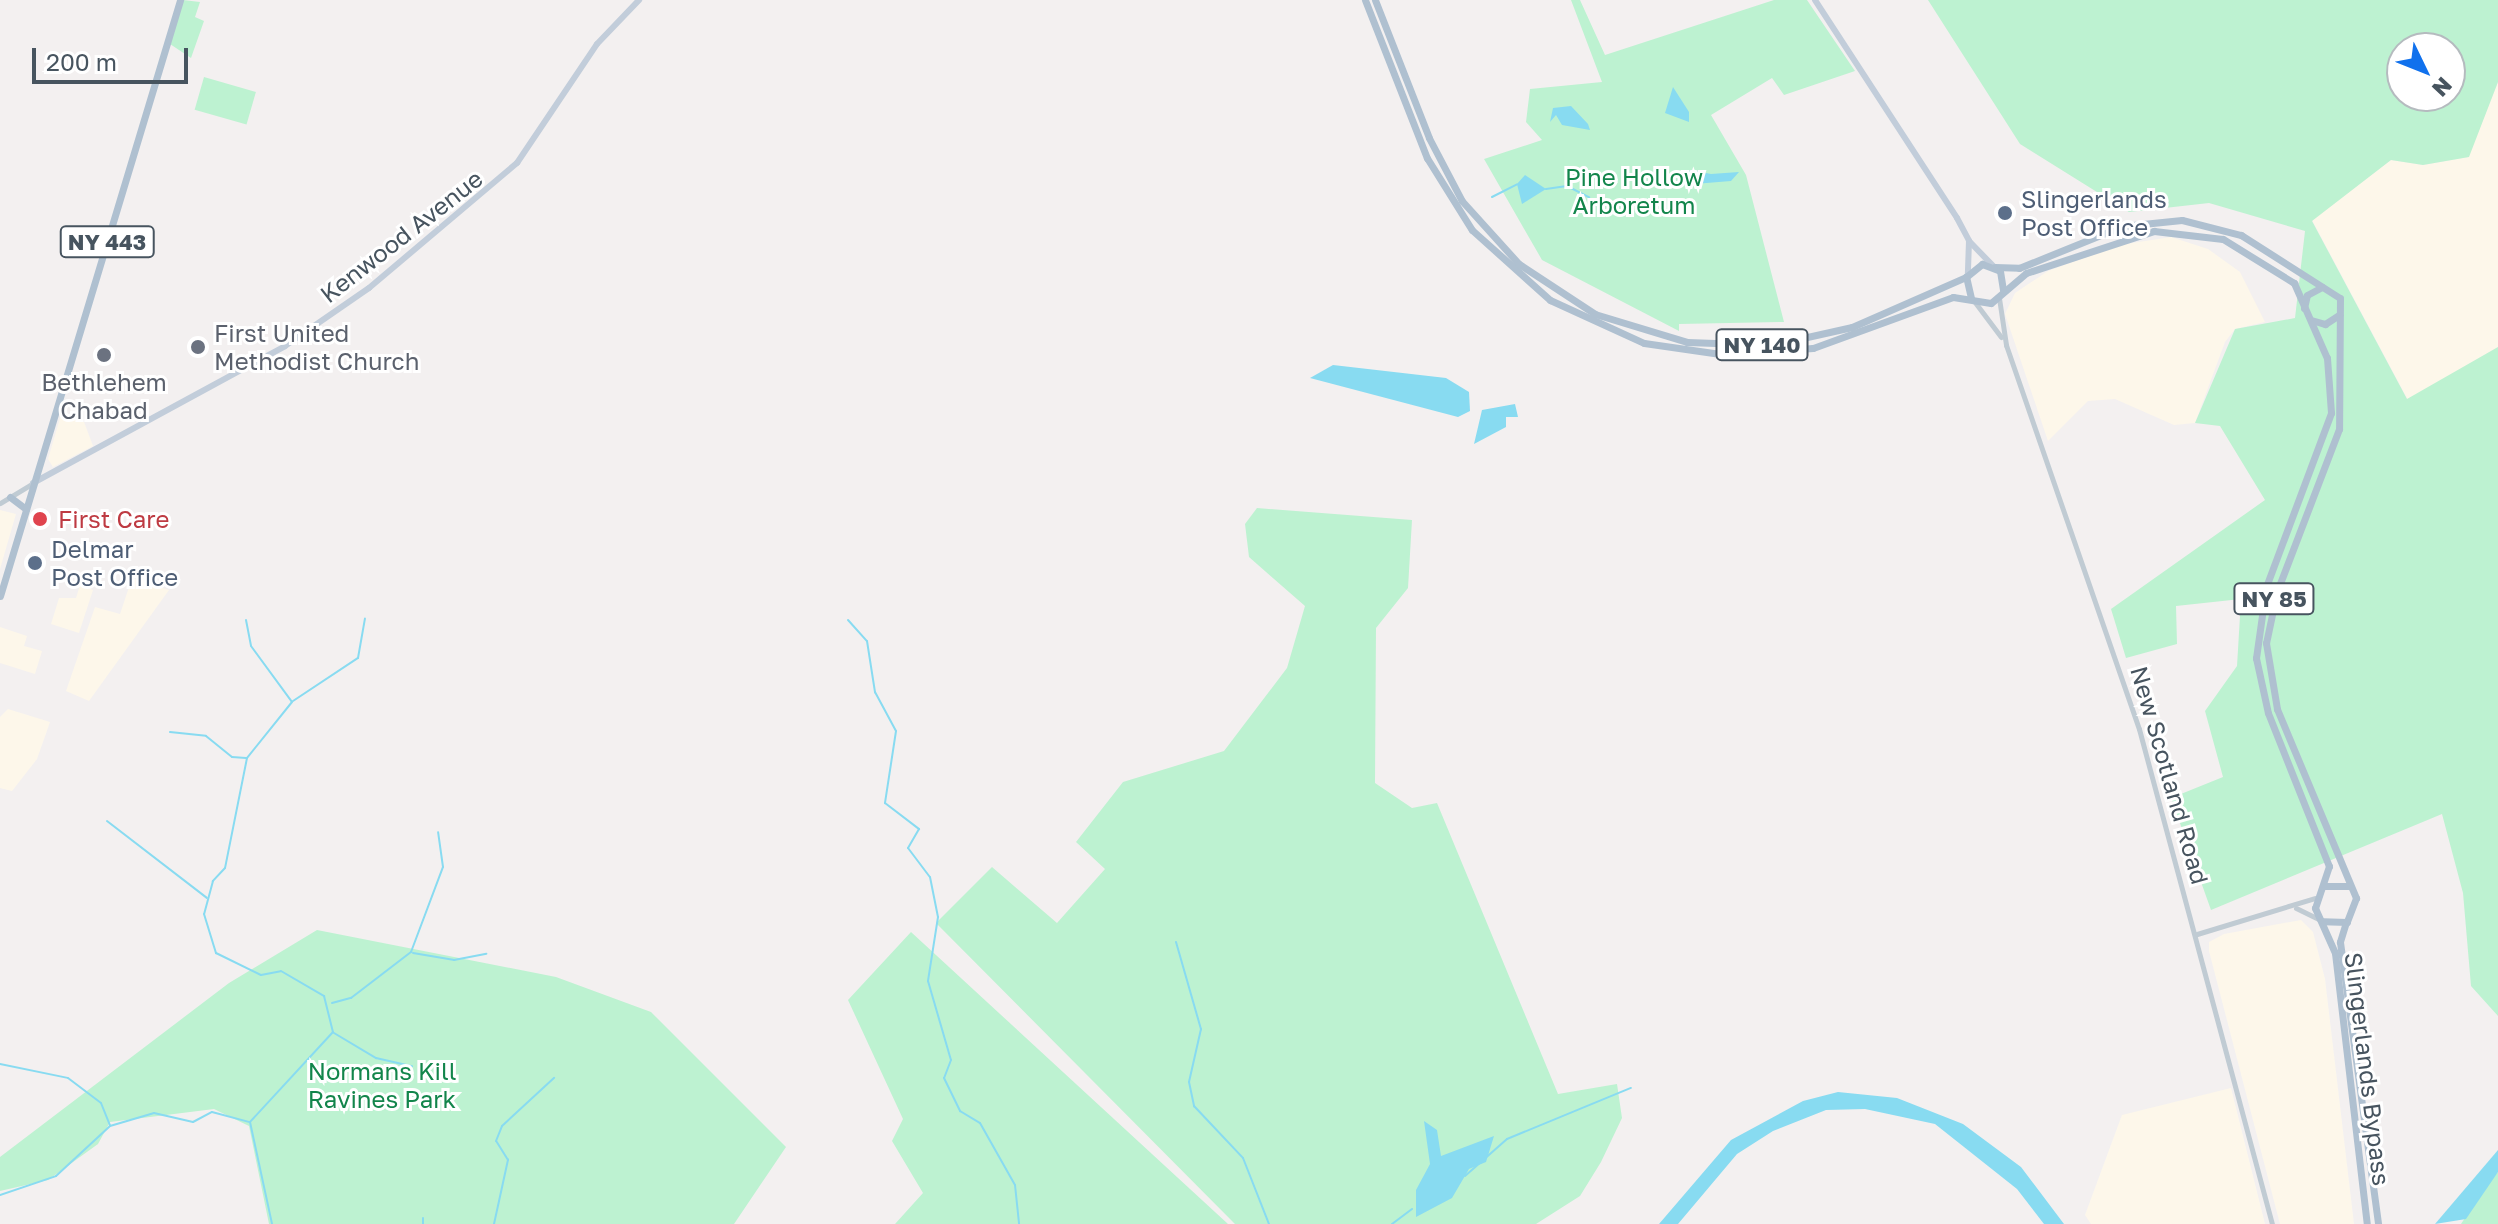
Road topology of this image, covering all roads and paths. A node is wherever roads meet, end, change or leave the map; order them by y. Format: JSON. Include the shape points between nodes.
{"nodes":[{"id":1,"x":180,"y":0,"type":"edge"},
{"id":2,"x":639,"y":0,"type":"edge"},
{"id":3,"x":1365,"y":0,"type":"edge"},
{"id":4,"x":1375,"y":0,"type":"edge"},
{"id":5,"x":1815,"y":0,"type":"edge"},
{"id":6,"x":1969,"y":241,"type":"junction"},
{"id":7,"x":1994,"y":267,"type":"junction"},
{"id":8,"x":1967,"y":275,"type":"junction"},
{"id":9,"x":2324,"y":286,"type":"junction"},
{"id":10,"x":2000,"y":296,"type":"junction"},
{"id":11,"x":1972,"y":300,"type":"junction"},
{"id":12,"x":2305,"y":310,"type":"junction"},
{"id":13,"x":2342,"y":311,"type":"junction"},
{"id":14,"x":2309,"y":318,"type":"junction"},
{"id":15,"x":2006,"y":345,"type":"junction"},
{"id":16,"x":33,"y":483,"type":"junction"},
{"id":17,"x":10,"y":497,"type":"junction"},
{"id":18,"x":0,"y":503,"type":"edge"},
{"id":19,"x":26,"y":510,"type":"junction"},
{"id":20,"x":0,"y":596,"type":"edge"},
{"id":21,"x":2348,"y":886,"type":"junction"},
{"id":22,"x":2322,"y":887,"type":"junction"},
{"id":23,"x":2315,"y":898,"type":"junction"},
{"id":24,"x":2295,"y":907,"type":"junction"},
{"id":25,"x":2323,"y":921,"type":"junction"},
{"id":26,"x":2347,"y":922,"type":"junction"},
{"id":27,"x":2197,"y":934,"type":"junction"},
{"id":28,"x":2272,"y":1224,"type":"edge"},
{"id":29,"x":2367,"y":1224,"type":"edge"},
{"id":30,"x":2378,"y":1224,"type":"edge"}],
"edges":[{"from":1,"to":16,"type":"main road","number":"NY 443"},
{"from":2,"to":16,"type":"main road","name":"Kenwood Avenue","via":[[597,44],[517,163],[380,280],[285,346]]},
{"from":3,"to":11,"type":"main road","number":"NY 140","via":[[1447,195],[1501,261],[1578,316],[1671,349],[1756,355],[1827,344],[1953,297]]},
{"from":4,"to":8,"type":"main road","number":"NY 140","via":[[1434,150],[1462,201],[1519,264],[1595,314],[1673,340],[1771,345],[1852,327]]},
{"from":5,"to":6,"type":"main road"},
{"from":6,"to":7,"type":"main road"},
{"from":6,"to":8,"type":"main road"},
{"from":7,"to":8,"type":"main road"},
{"from":7,"to":9,"type":"main road","via":[[2019,268],[2123,226],[2182,220],[2241,235]]},
{"from":7,"to":10,"type":"main road","via":[[2003,277]]},
{"from":8,"to":11,"type":"main road"},
{"from":9,"to":12,"type":"main road","via":[[2311,291]]},
{"from":9,"to":13,"type":"main road","via":[[2339,295]]},
{"from":10,"to":11,"type":"main road"},
{"from":10,"to":12,"type":"main road","number":"NY 85","via":[[2026,273],[2112,241],[2181,230],[2223,239],[2260,258],[2294,283]]},
{"from":10,"to":15,"type":"street","name":"New Scotland Road"},
{"from":11,"to":15,"type":"street","name":"New Scotland Road"},
{"from":12,"to":14,"type":"main road","number":"NY 85"},
{"from":13,"to":14,"type":"main road","via":[[2330,323]]},
{"from":13,"to":21,"type":"main road","number":"NY 85","via":[[2335,336],[2343,385],[2339,429],[2277,591],[2266,643],[2277,709]]},
{"from":14,"to":22,"type":"main road","number":"NY 85","via":[[2330,371],[2331,413],[2262,601],[2256,658],[2268,713],[2327,859]]},
{"from":15,"to":27,"type":"street","name":"New Scotland Road","via":[[2113,644]]},
{"from":16,"to":17,"type":"street","name":"Kenwood Avenue"},
{"from":16,"to":19,"type":"main road","number":"NY 443"},
{"from":17,"to":18,"type":"street","name":"Kenwood Avenue"},
{"from":17,"to":19,"type":"main road"},
{"from":19,"to":20,"type":"main road","number":"NY 443"},
{"from":21,"to":22,"type":"main road"},
{"from":21,"to":26,"type":"main road","number":"NY 85","via":[[2357,904]]},
{"from":22,"to":23,"type":"main road"},
{"from":23,"to":24,"type":"street"},
{"from":23,"to":25,"type":"main road"},
{"from":24,"to":25,"type":"street"},
{"from":24,"to":27,"type":"street"},
{"from":25,"to":26,"type":"main road"},
{"from":25,"to":29,"type":"main road","name":"Slingerlands Bypass","via":[[2336,963]]},
{"from":26,"to":30,"type":"main road","name":"Slingerlands Bypass","number":"NY 85","via":[[2340,942]]},
{"from":27,"to":28,"type":"street","name":"New Scotland Road"}]}
